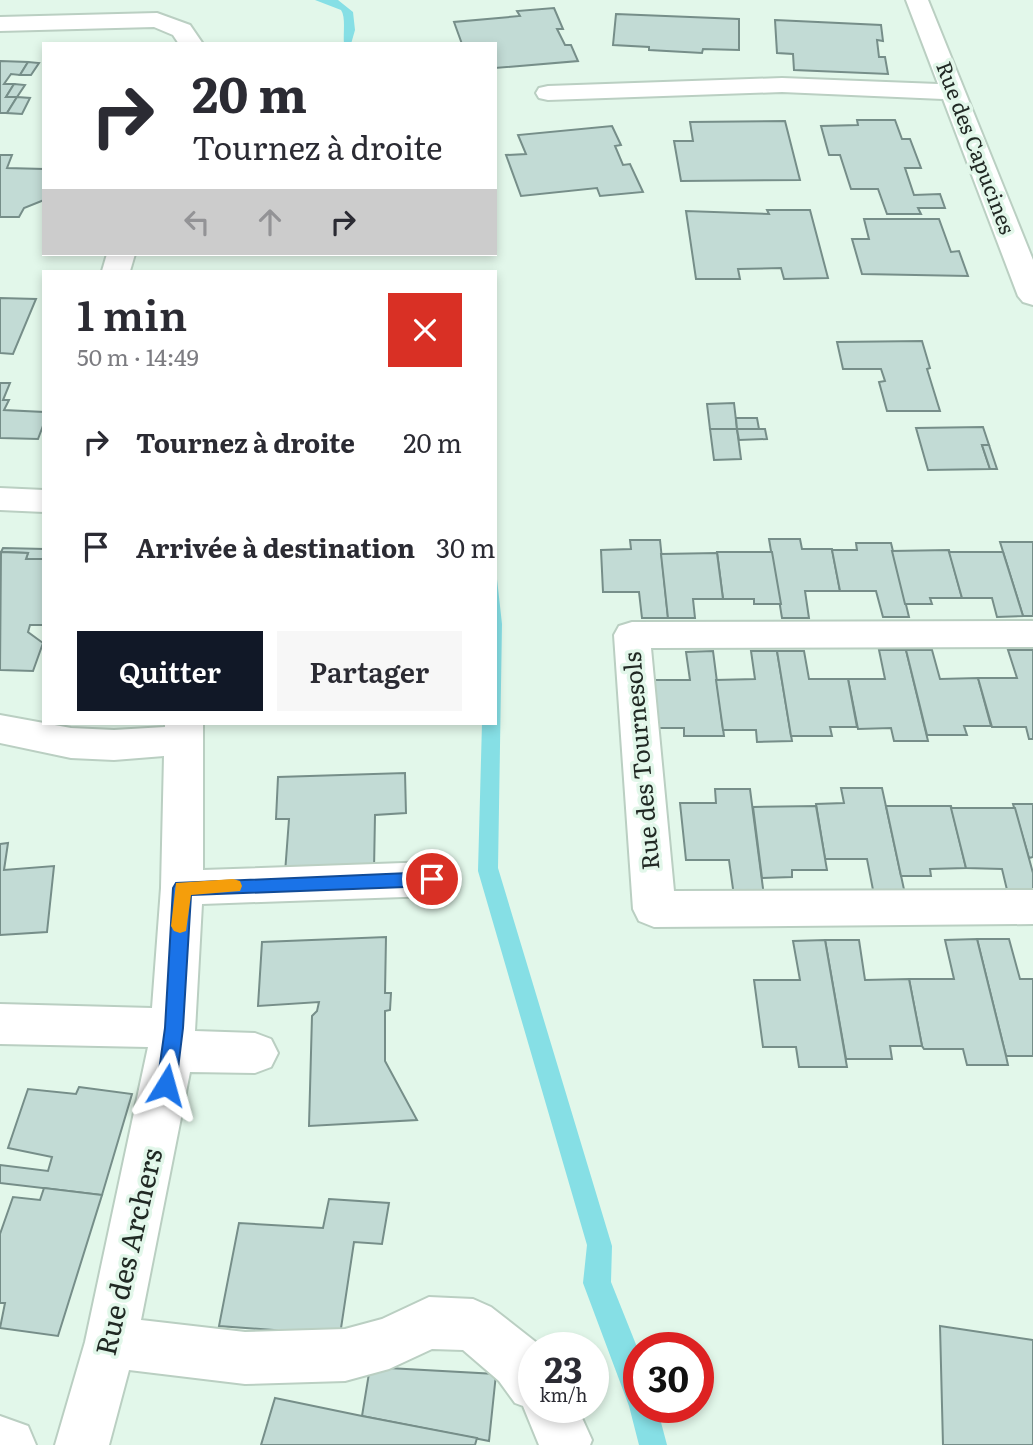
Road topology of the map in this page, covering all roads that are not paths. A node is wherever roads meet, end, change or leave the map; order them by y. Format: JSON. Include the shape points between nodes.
{"nodes":[{"id":1,"x":917,"y":0,"type":"edge"},
{"id":2,"x":10,"y":23,"type":"edge"},
{"id":3,"x":186,"y":37,"type":"edge"},
{"id":4,"x":953,"y":92,"type":"junction"},
{"id":5,"x":548,"y":93,"type":"dead end"},
{"id":6,"x":1033,"y":296,"type":"edge"},
{"id":7,"x":0,"y":499,"type":"edge"},
{"id":8,"x":42,"y":500,"type":"edge"},
{"id":9,"x":1033,"y":634,"type":"edge"},
{"id":10,"x":0,"y":729,"type":"edge"},
{"id":11,"x":184,"y":732,"type":"edge"},
{"id":12,"x":432,"y":879,"type":"dead end"},
{"id":13,"x":182,"y":888,"type":"junction"},
{"id":14,"x":1033,"y":907,"type":"edge"},
{"id":15,"x":0,"y":1024,"type":"edge"},
{"id":16,"x":173,"y":1040,"type":"junction"},
{"id":17,"x":255,"y":1053,"type":"dead end"},
{"id":18,"x":111,"y":1342,"type":"junction"},
{"id":19,"x":518,"y":1362,"type":"edge"},
{"id":20,"x":0,"y":1443,"type":"edge"},
{"id":21,"x":9,"y":1445,"type":"edge"},
{"id":22,"x":82,"y":1445,"type":"edge"}],
"edges":[{"from":1,"to":4,"type":"street","name":"Rue des Capucines"},
{"from":2,"to":3,"type":"street","via":[[157,20]]},
{"from":4,"to":5,"type":"street","via":[[782,85]]},
{"from":4,"to":6,"type":"street","name":"Rue des Capucines"},
{"from":7,"to":8,"type":"street"},
{"from":9,"to":14,"type":"street","name":"Rue des Tournesols","via":[[632,635],[654,909]]},
{"from":10,"to":11,"type":"street","via":[[114,746]]},
{"from":11,"to":13,"type":"street","name":"Rue des Archers"},
{"from":12,"to":13,"type":"street"},
{"from":13,"to":16,"type":"street","name":"Rue des Archers"},
{"from":15,"to":16,"type":"street"},
{"from":16,"to":17,"type":"street"},
{"from":16,"to":18,"type":"street","name":"Rue des Archers"},
{"from":18,"to":19,"type":"street","via":[[245,1358],[345,1355],[389,1343],[429,1323],[473,1325]]},
{"from":18,"to":22,"type":"street","name":"Rue des Archers"},
{"from":20,"to":21,"type":"street"}]}
